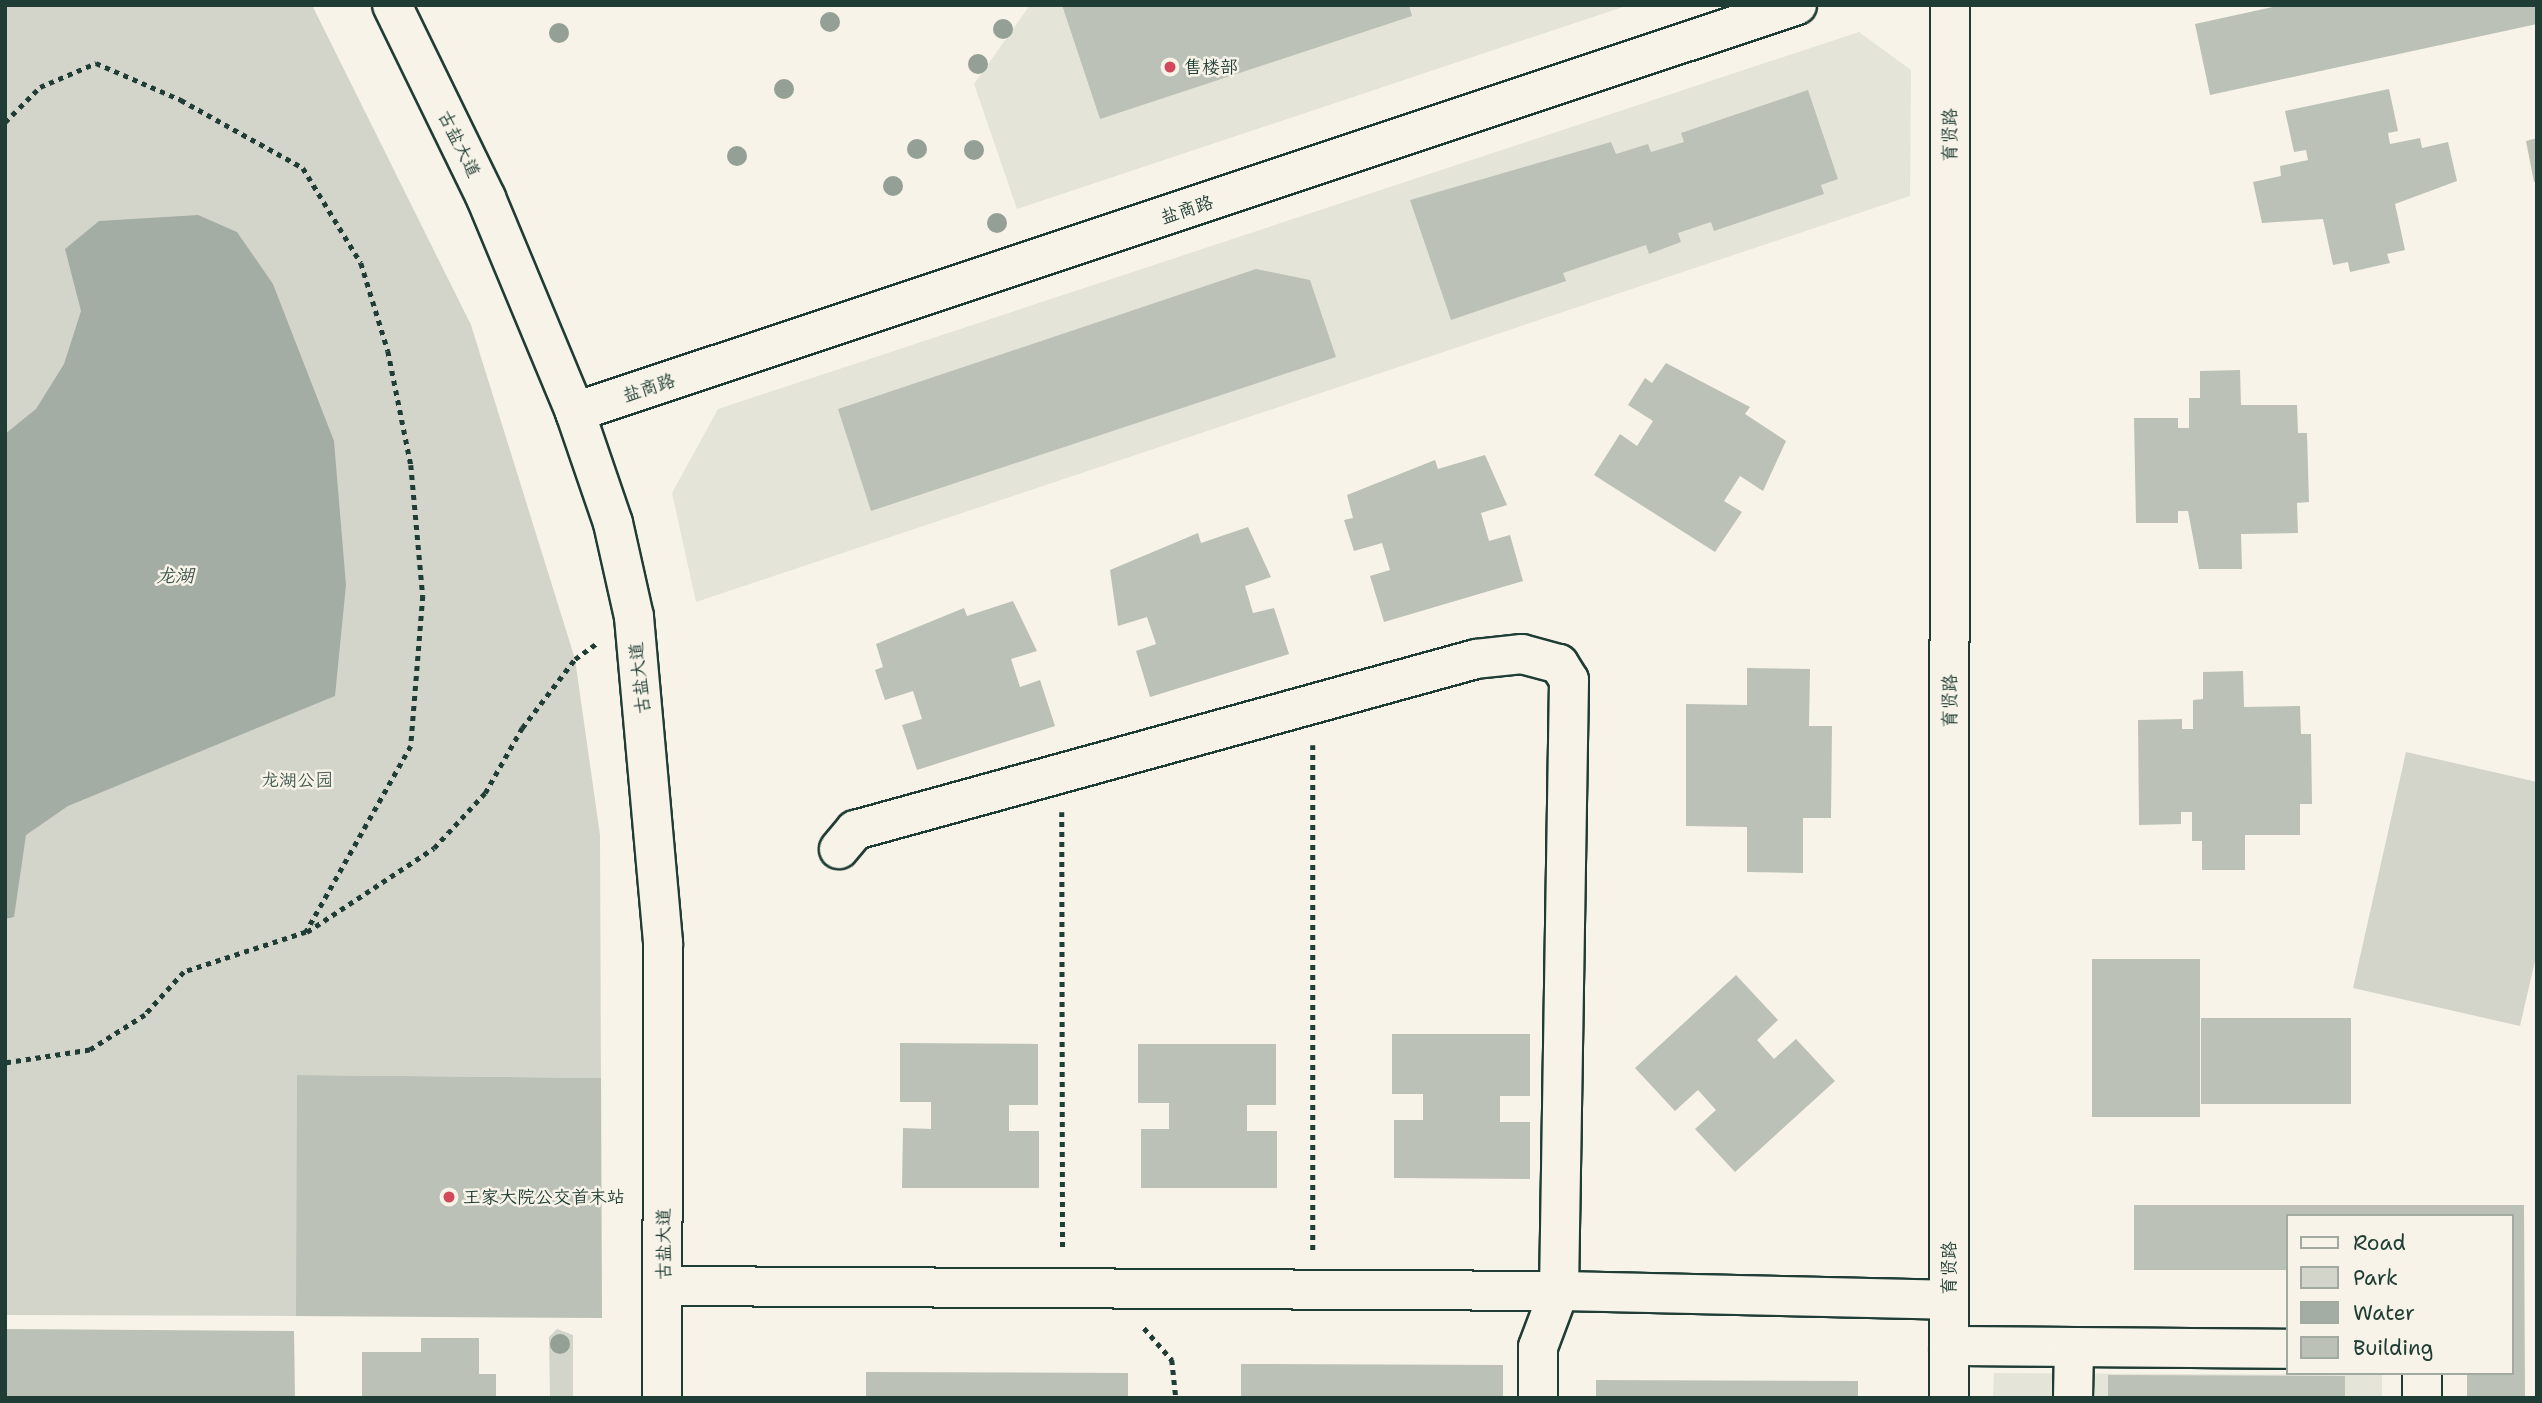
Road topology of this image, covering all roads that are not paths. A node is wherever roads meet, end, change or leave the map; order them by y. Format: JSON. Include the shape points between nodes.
{"nodes":[{"id":1,"x":392,"y":5,"type":"edge"},
{"id":2,"x":1797,"y":5,"type":"edge"},
{"id":3,"x":1950,"y":5,"type":"edge"},
{"id":4,"x":575,"y":412,"type":"junction"},
{"id":5,"x":839,"y":849,"type":"dead end"},
{"id":6,"x":664,"y":1286,"type":"junction"},
{"id":7,"x":1559,"y":1291,"type":"junction"},
{"id":8,"x":1949,"y":1300,"type":"junction"},
{"id":9,"x":1949,"y":1346,"type":"junction"},
{"id":10,"x":2074,"y":1347,"type":"junction"},
{"id":11,"x":2286,"y":1349,"type":"edge"},
{"id":12,"x":2422,"y":1375,"type":"edge"},
{"id":13,"x":662,"y":1398,"type":"edge"},
{"id":14,"x":1538,"y":1398,"type":"edge"},
{"id":15,"x":1949,"y":1398,"type":"edge"},
{"id":16,"x":2073,"y":1398,"type":"edge"},
{"id":17,"x":2422,"y":1398,"type":"edge"}],
"edges":[{"from":1,"to":4,"type":"street","name":"古盐大道","via":[[491,209]]},
{"from":2,"to":4,"type":"street","name":"盐商路"},
{"from":3,"to":8,"type":"street","name":"育贤路"},
{"from":4,"to":6,"type":"street","name":"古盐大道","via":[[613,523],[634,617],[663,943]]},
{"from":5,"to":7,"type":"street","via":[[855,830],[1313,702],[1522,654],[1559,664],[1569,680]]},
{"from":6,"to":7,"type":"street"},
{"from":6,"to":13,"type":"street","name":"古盐大道"},
{"from":7,"to":8,"type":"street"},
{"from":7,"to":14,"type":"street","via":[[1538,1347]]},
{"from":8,"to":9,"type":"street","name":"育贤路"},
{"from":9,"to":10,"type":"street"},
{"from":9,"to":15,"type":"street","name":"育贤路"},
{"from":10,"to":11,"type":"street"},
{"from":10,"to":16,"type":"street"},
{"from":12,"to":17,"type":"street"}]}
